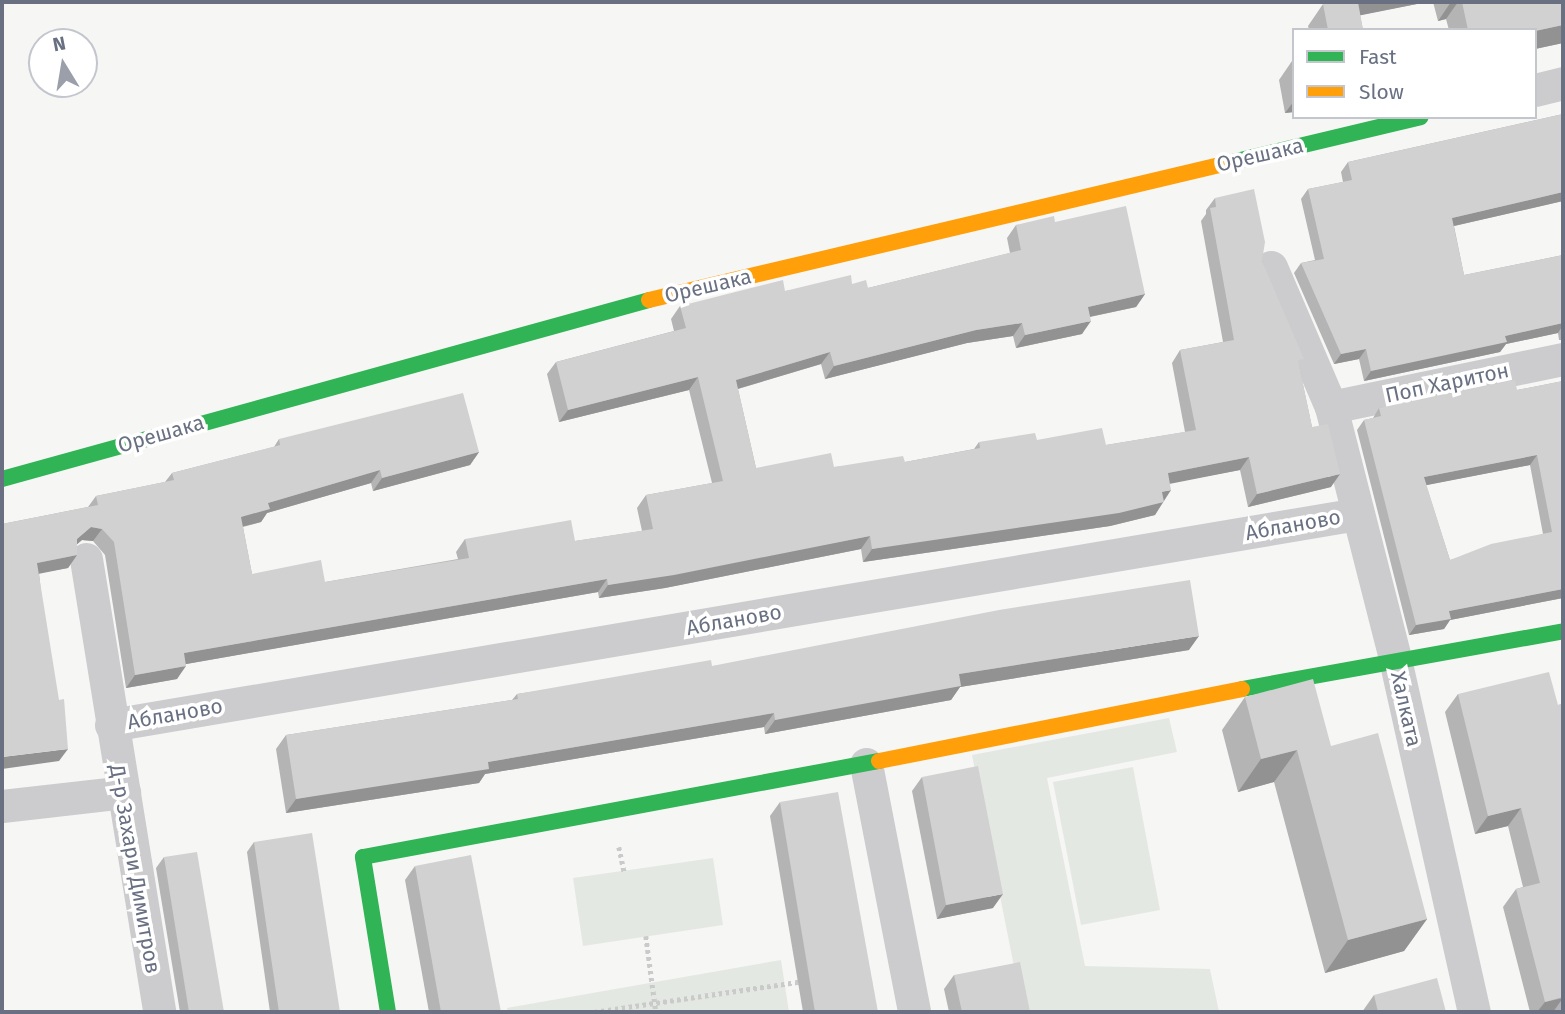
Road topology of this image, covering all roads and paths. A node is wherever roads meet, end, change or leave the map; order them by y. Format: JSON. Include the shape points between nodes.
{"nodes":[{"id":1,"x":1563,"y":83,"type":"edge"},
{"id":2,"x":1537,"y":90,"type":"edge"},
{"id":3,"x":1413,"y":119,"type":"edge"},
{"id":4,"x":1271,"y":267,"type":"dead end"},
{"id":5,"x":1563,"y":359,"type":"edge"},
{"id":6,"x":1331,"y":407,"type":"junction"},
{"id":7,"x":2,"y":479,"type":"edge"},
{"id":8,"x":1357,"y":514,"type":"junction"},
{"id":9,"x":86,"y":559,"type":"dead end"},
{"id":10,"x":1563,"y":631,"type":"edge"},
{"id":11,"x":1395,"y":659,"type":"junction"},
{"id":12,"x":111,"y":725,"type":"junction"},
{"id":13,"x":866,"y":764,"type":"junction"},
{"id":14,"x":124,"y":792,"type":"junction"},
{"id":15,"x":2,"y":806,"type":"edge"},
{"id":16,"x":646,"y":936,"type":"dead end"},
{"id":17,"x":813,"y":980,"type":"edge"},
{"id":18,"x":655,"y":1004,"type":"junction"},
{"id":19,"x":159,"y":1012,"type":"edge"},
{"id":20,"x":388,"y":1012,"type":"edge"},
{"id":21,"x":594,"y":1012,"type":"edge"},
{"id":22,"x":656,"y":1012,"type":"edge"},
{"id":23,"x":914,"y":1012,"type":"edge"},
{"id":24,"x":1475,"y":1012,"type":"edge"}],
"edges":[{"from":1,"to":2,"type":"street"},
{"from":3,"to":7,"type":"street","name":"Орешака","via":[[561,321]]},
{"from":4,"to":6,"type":"street","name":"Халката"},
{"from":5,"to":6,"type":"street","name":"Поп Харитон"},
{"from":6,"to":8,"type":"street","name":"Халката"},
{"from":8,"to":11,"type":"street","name":"Халката"},
{"from":8,"to":12,"type":"street","name":"Абланово"},
{"from":9,"to":12,"type":"street","name":"Д-р Захари Димитров"},
{"from":10,"to":11,"type":"street"},
{"from":11,"to":13,"type":"street"},
{"from":11,"to":24,"type":"street","name":"Халката"},
{"from":12,"to":14,"type":"street","name":"Д-р Захари Димитров"},
{"from":13,"to":20,"type":"street","via":[[363,857]]},
{"from":13,"to":23,"type":"street"},
{"from":14,"to":15,"type":"street"},
{"from":14,"to":19,"type":"street","name":"Д-р Захари Димитров"},
{"from":16,"to":18,"type":"path"},
{"from":17,"to":18,"type":"path"},
{"from":18,"to":21,"type":"path"},
{"from":18,"to":22,"type":"path"}]}
